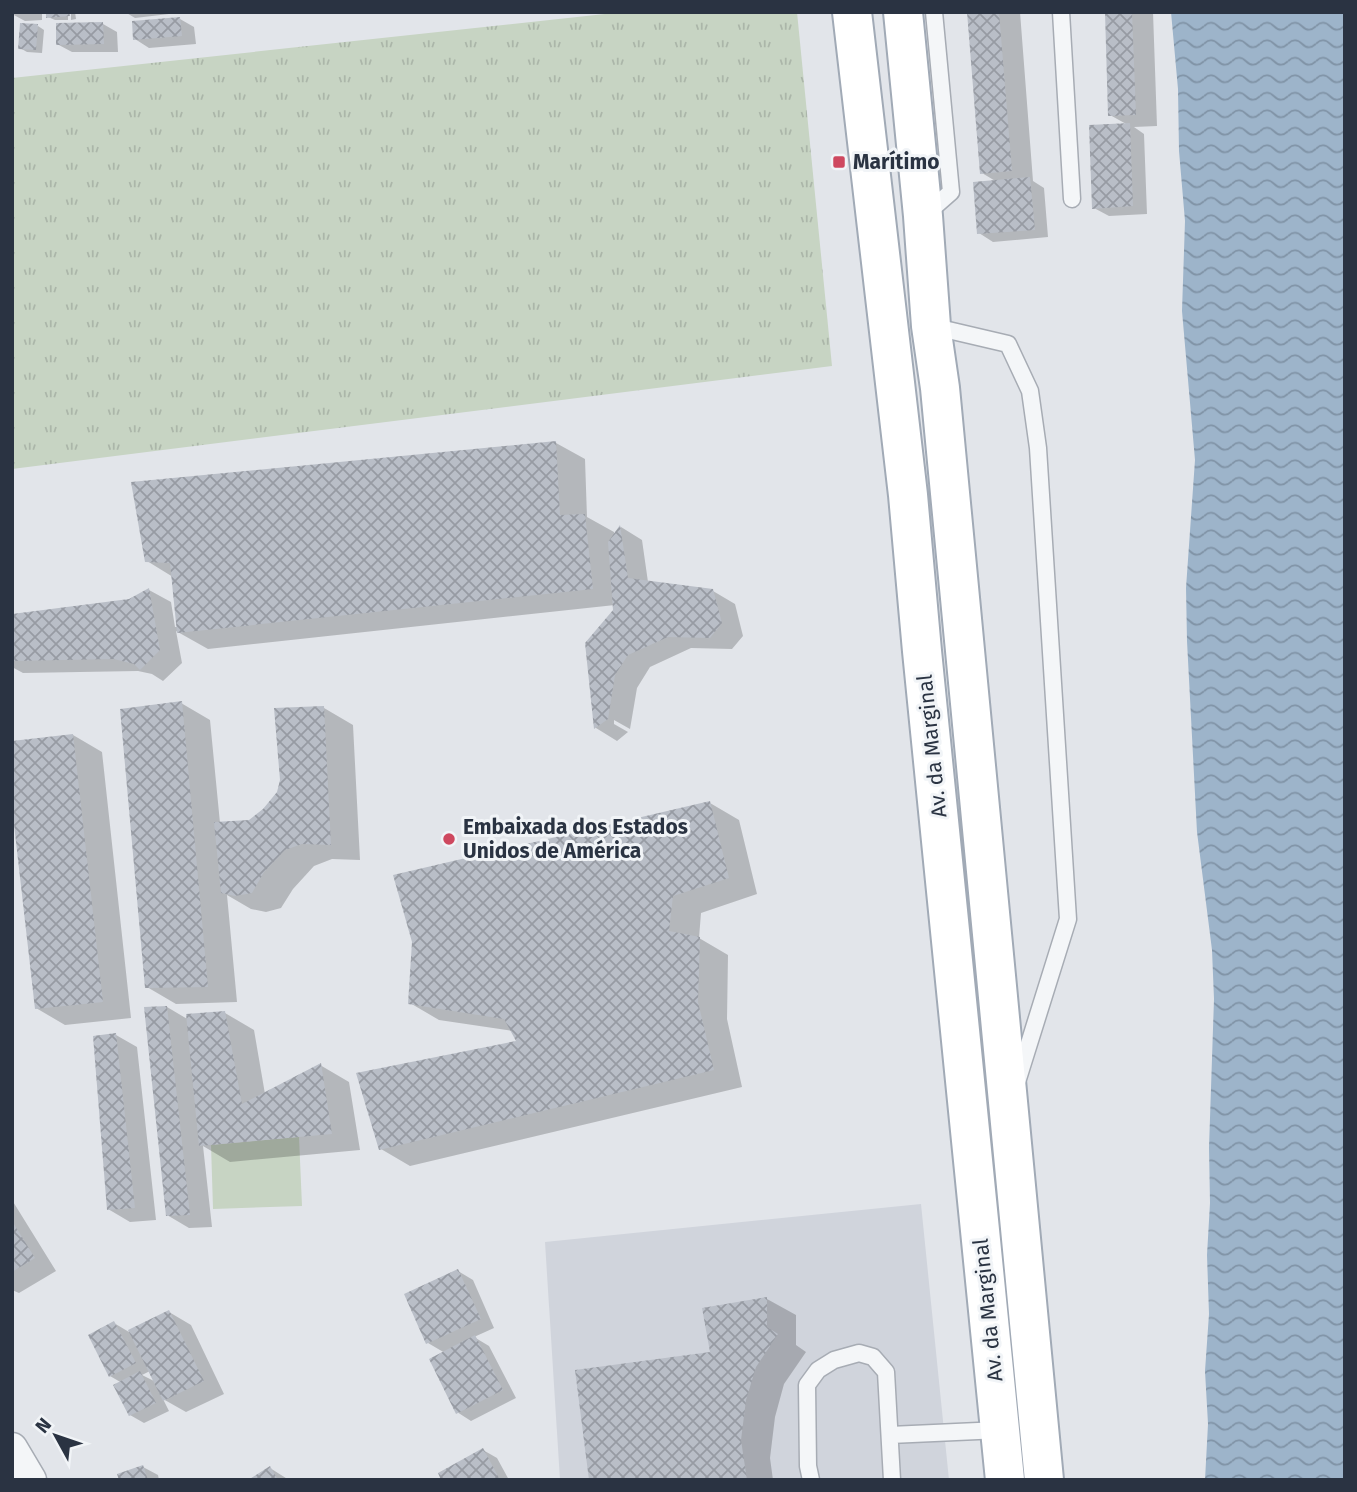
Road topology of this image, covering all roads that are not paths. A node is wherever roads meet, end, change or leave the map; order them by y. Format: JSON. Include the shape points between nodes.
{"nodes":[{"id":1,"x":852,"y":12,"type":"edge"},
{"id":2,"x":903,"y":12,"type":"edge"},
{"id":3,"x":934,"y":12,"type":"edge"},
{"id":4,"x":1060,"y":12,"type":"edge"},
{"id":5,"x":1072,"y":199,"type":"dead end"},
{"id":6,"x":923,"y":216,"type":"junction"},
{"id":7,"x":931,"y":326,"type":"junction"},
{"id":8,"x":1009,"y":1106,"type":"junction"},
{"id":9,"x":1000,"y":1430,"type":"junction"},
{"id":10,"x":890,"y":1435,"type":"junction"},
{"id":11,"x":12,"y":1448,"type":"edge"},
{"id":12,"x":31,"y":1480,"type":"edge"},
{"id":13,"x":811,"y":1480,"type":"edge"},
{"id":14,"x":892,"y":1480,"type":"edge"},
{"id":15,"x":1005,"y":1480,"type":"edge"},
{"id":16,"x":1044,"y":1480,"type":"edge"}],
"edges":[{"from":1,"to":9,"type":"main road","name":"Av. da Marginal","via":[[908,495]]},
{"from":2,"to":6,"type":"main road","name":"Av. da Marginal"},
{"from":3,"to":6,"type":"lane","via":[[951,192]]},
{"from":4,"to":5,"type":"lane"},
{"from":6,"to":7,"type":"main road","name":"Av. da Marginal"},
{"from":7,"to":8,"type":"main road","name":"Av. da Marginal"},
{"from":7,"to":8,"type":"lane","via":[[1008,344],[1030,391],[1038,448],[1068,919]]},
{"from":8,"to":16,"type":"main road","name":"Av. da Marginal"},
{"from":9,"to":10,"type":"lane"},
{"from":9,"to":15,"type":"main road","name":"Av. da Marginal"},
{"from":10,"to":13,"type":"lane","via":[[886,1372],[873,1357],[859,1353],[834,1360],[818,1370],[807,1385]]},
{"from":10,"to":14,"type":"lane"},
{"from":11,"to":12,"type":"street"}]}
